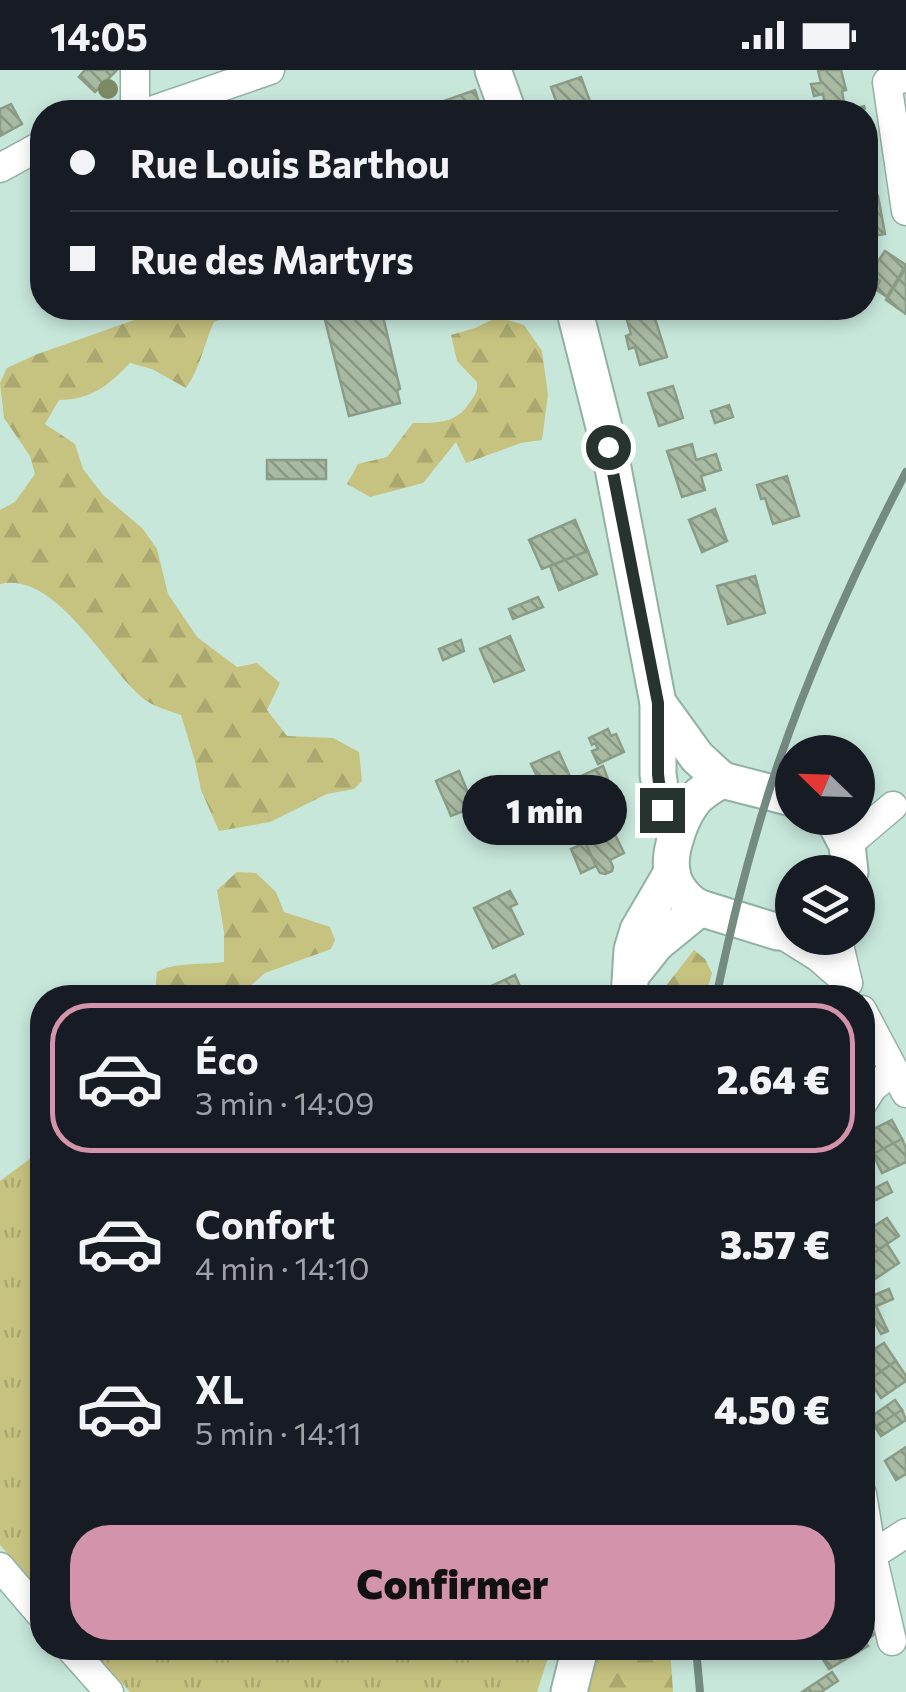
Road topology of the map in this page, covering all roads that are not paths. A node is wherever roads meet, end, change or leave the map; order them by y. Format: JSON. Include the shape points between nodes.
{"nodes":[{"id":1,"x":135,"y":70,"type":"edge"},
{"id":2,"x":270,"y":70,"type":"edge"},
{"id":3,"x":493,"y":70,"type":"edge"},
{"id":4,"x":906,"y":78,"type":"edge"},
{"id":5,"x":135,"y":100,"type":"edge"},
{"id":6,"x":183,"y":100,"type":"edge"},
{"id":7,"x":504,"y":100,"type":"edge"},
{"id":8,"x":30,"y":151,"type":"edge"},
{"id":9,"x":0,"y":168,"type":"edge"},
{"id":10,"x":906,"y":211,"type":"edge"},
{"id":11,"x":577,"y":320,"type":"edge"},
{"id":12,"x":658,"y":703,"type":"junction"},
{"id":13,"x":722,"y":780,"type":"junction"},
{"id":14,"x":775,"y":794,"type":"edge"},
{"id":15,"x":900,"y":806,"type":"edge"},
{"id":16,"x":843,"y":845,"type":"edge"},
{"id":17,"x":674,"y":854,"type":"junction"},
{"id":18,"x":700,"y":908,"type":"junction"},
{"id":19,"x":775,"y":929,"type":"edge"},
{"id":20,"x":815,"y":955,"type":"edge"},
{"id":21,"x":842,"y":955,"type":"edge"},
{"id":22,"x":630,"y":985,"type":"edge"},
{"id":23,"x":631,"y":985,"type":"edge"},
{"id":24,"x":847,"y":985,"type":"edge"},
{"id":25,"x":851,"y":985,"type":"edge"},
{"id":26,"x":875,"y":1035,"type":"edge"},
{"id":27,"x":900,"y":1082,"type":"edge"},
{"id":28,"x":875,"y":1087,"type":"edge"},
{"id":29,"x":906,"y":1533,"type":"edge"},
{"id":30,"x":875,"y":1553,"type":"edge"},
{"id":31,"x":0,"y":1567,"type":"edge"},
{"id":32,"x":875,"y":1568,"type":"edge"},
{"id":33,"x":30,"y":1602,"type":"edge"},
{"id":34,"x":892,"y":1641,"type":"dead end"},
{"id":35,"x":81,"y":1660,"type":"edge"},
{"id":36,"x":577,"y":1660,"type":"edge"},
{"id":37,"x":109,"y":1692,"type":"edge"},
{"id":38,"x":569,"y":1692,"type":"edge"}],
"edges":[{"from":1,"to":5,"type":"street"},
{"from":2,"to":6,"type":"street"},
{"from":3,"to":7,"type":"main road"},
{"from":4,"to":10,"type":"street","via":[[887,82]]},
{"from":8,"to":9,"type":"street"},
{"from":11,"to":12,"type":"main road"},
{"from":12,"to":13,"type":"main road"},
{"from":12,"to":17,"type":"main road","via":[[658,774]]},
{"from":13,"to":14,"type":"main road"},
{"from":13,"to":17,"type":"main road","via":[[684,815]]},
{"from":15,"to":16,"type":"street"},
{"from":17,"to":18,"type":"main road","via":[[680,890]]},
{"from":17,"to":22,"type":"main road","via":[[638,930]]},
{"from":18,"to":19,"type":"main road"},
{"from":18,"to":23,"type":"main road","via":[[656,944]]},
{"from":20,"to":24,"type":"street"},
{"from":21,"to":25,"type":"street"},
{"from":26,"to":27,"type":"street"},
{"from":27,"to":28,"type":"street"},
{"from":29,"to":30,"type":"street"},
{"from":31,"to":33,"type":"street"},
{"from":32,"to":34,"type":"street"},
{"from":35,"to":37,"type":"street"},
{"from":36,"to":38,"type":"main road"}]}
